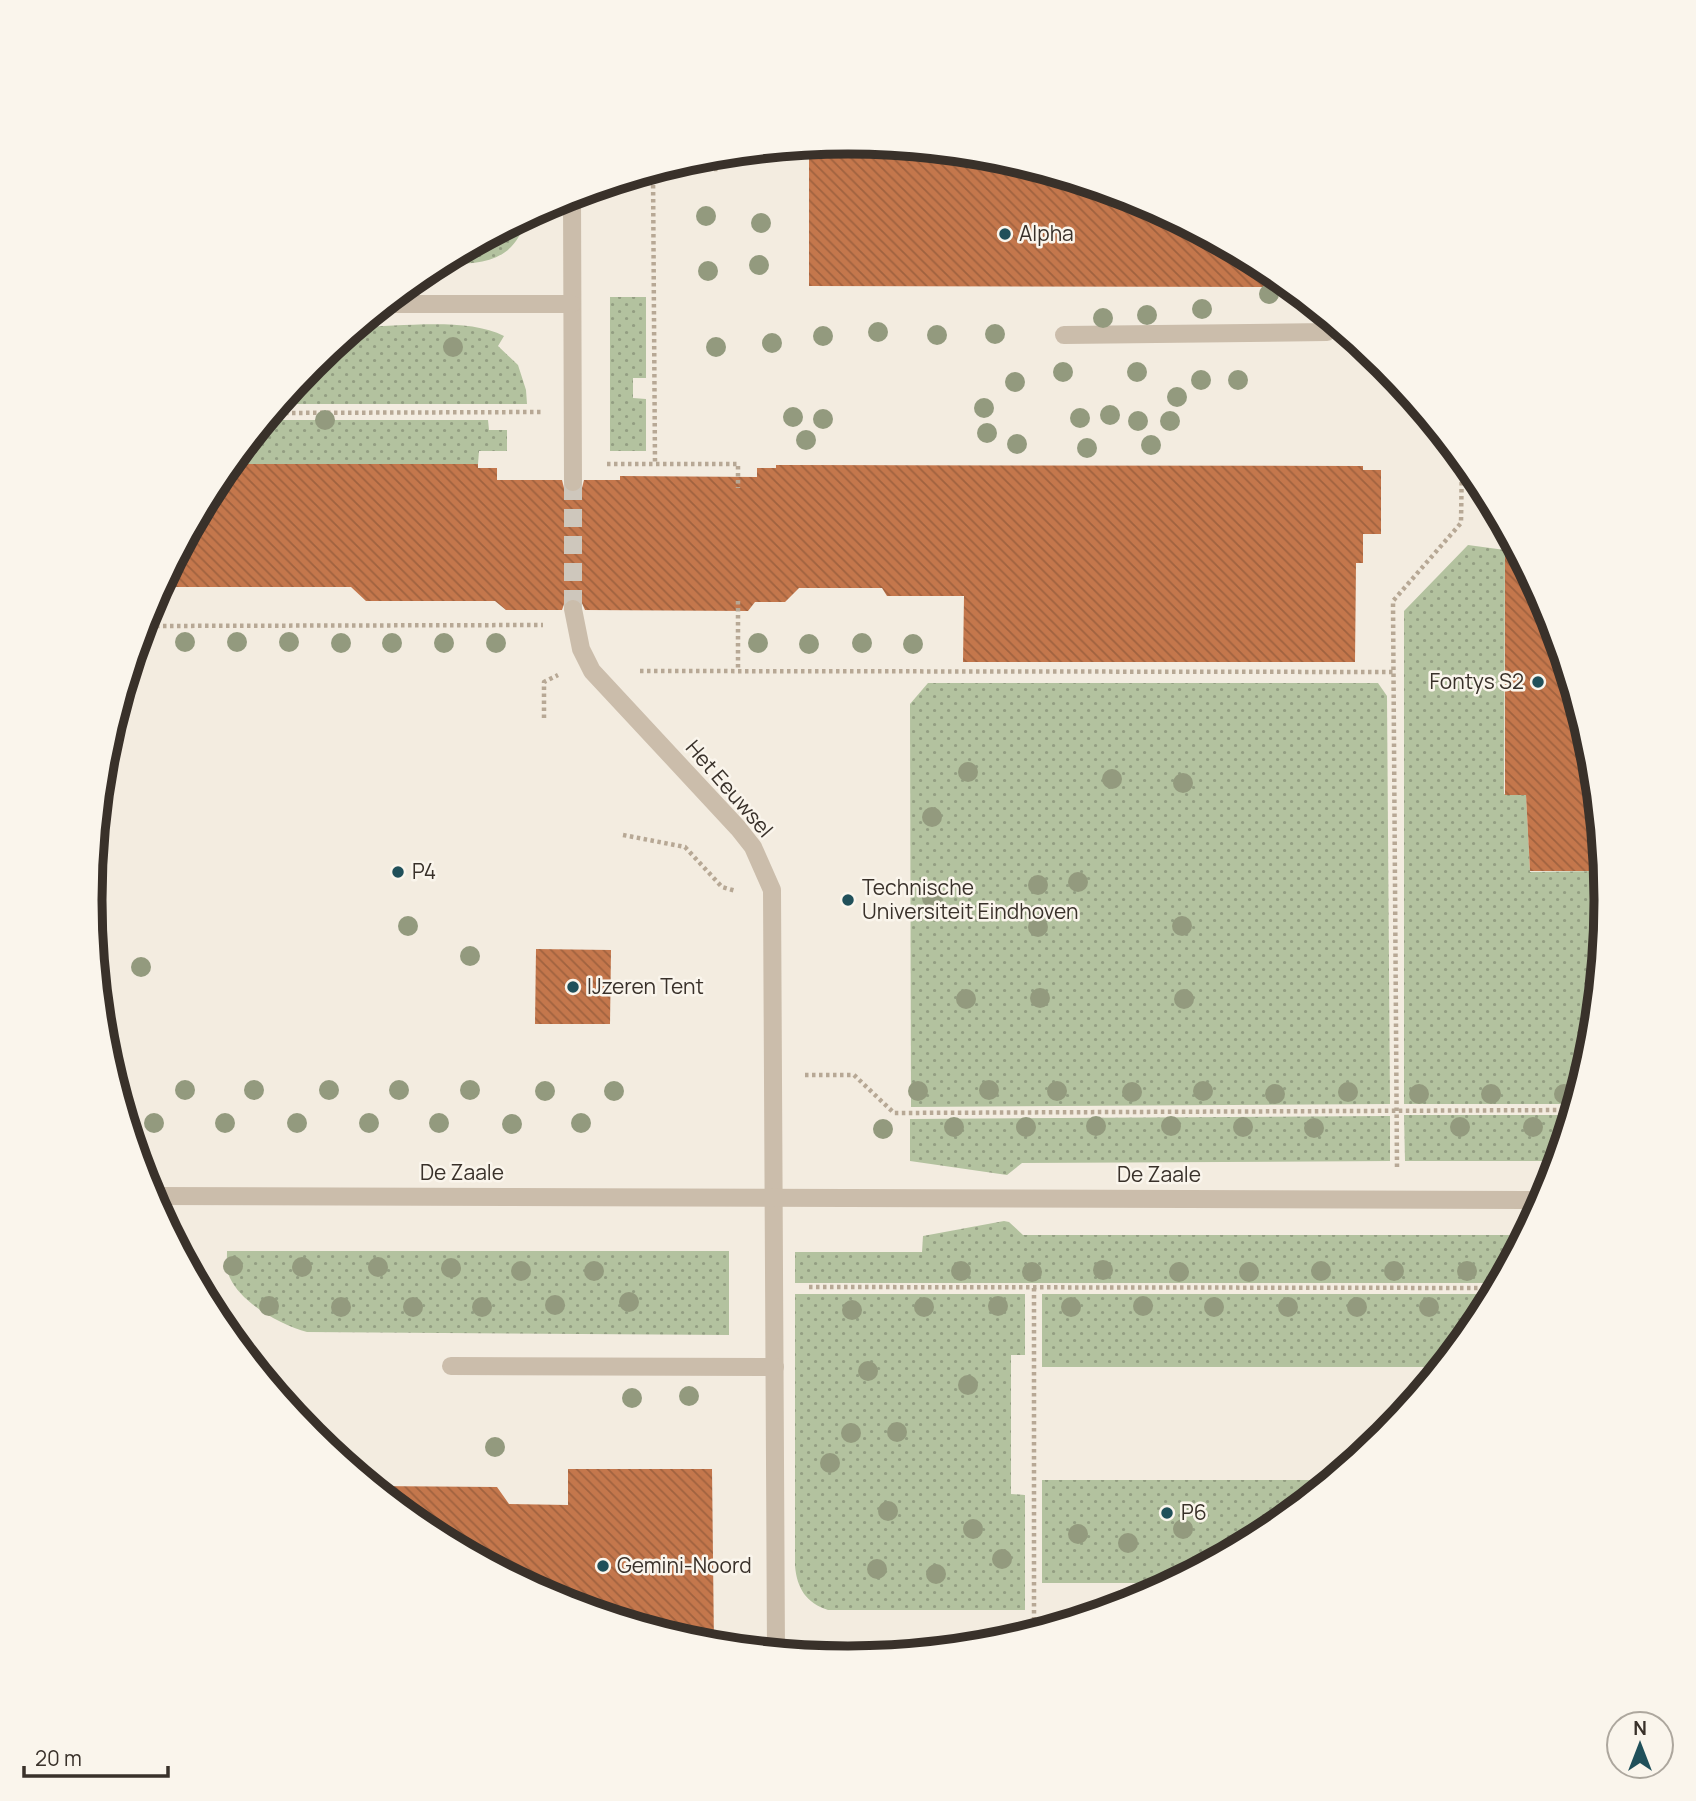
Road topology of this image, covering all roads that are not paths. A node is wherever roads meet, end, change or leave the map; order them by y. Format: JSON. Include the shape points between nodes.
{"nodes":[{"id":1,"x":572,"y":207,"type":"edge"},
{"id":2,"x":401,"y":303,"type":"edge"},
{"id":3,"x":572,"y":303,"type":"junction"},
{"id":4,"x":1322,"y":324,"type":"edge"},
{"id":5,"x":1064,"y":335,"type":"dead end"},
{"id":6,"x":573,"y":473,"type":"tunnel mouth"},
{"id":7,"x":574,"y":617,"type":"tunnel mouth"},
{"id":8,"x":162,"y":1196,"type":"edge"},
{"id":9,"x":774,"y":1196,"type":"junction"},
{"id":10,"x":1532,"y":1200,"type":"edge"},
{"id":11,"x":450,"y":1366,"type":"dead end"},
{"id":12,"x":775,"y":1367,"type":"junction"},
{"id":13,"x":776,"y":1643,"type":"edge"}],
"edges":[{"from":1,"to":3,"type":"street"},
{"from":2,"to":3,"type":"street"},
{"from":3,"to":6,"type":"street"},
{"from":4,"to":5,"type":"street"},
{"from":7,"to":9,"type":"street","name":"Het Eeuwsel","via":[[592,671],[738,828],[759,858],[772,890]]},
{"from":8,"to":9,"type":"street","name":"De Zaale"},
{"from":9,"to":10,"type":"street","name":"De Zaale"},
{"from":9,"to":12,"type":"street"},
{"from":11,"to":12,"type":"street"},
{"from":12,"to":13,"type":"street"}]}
